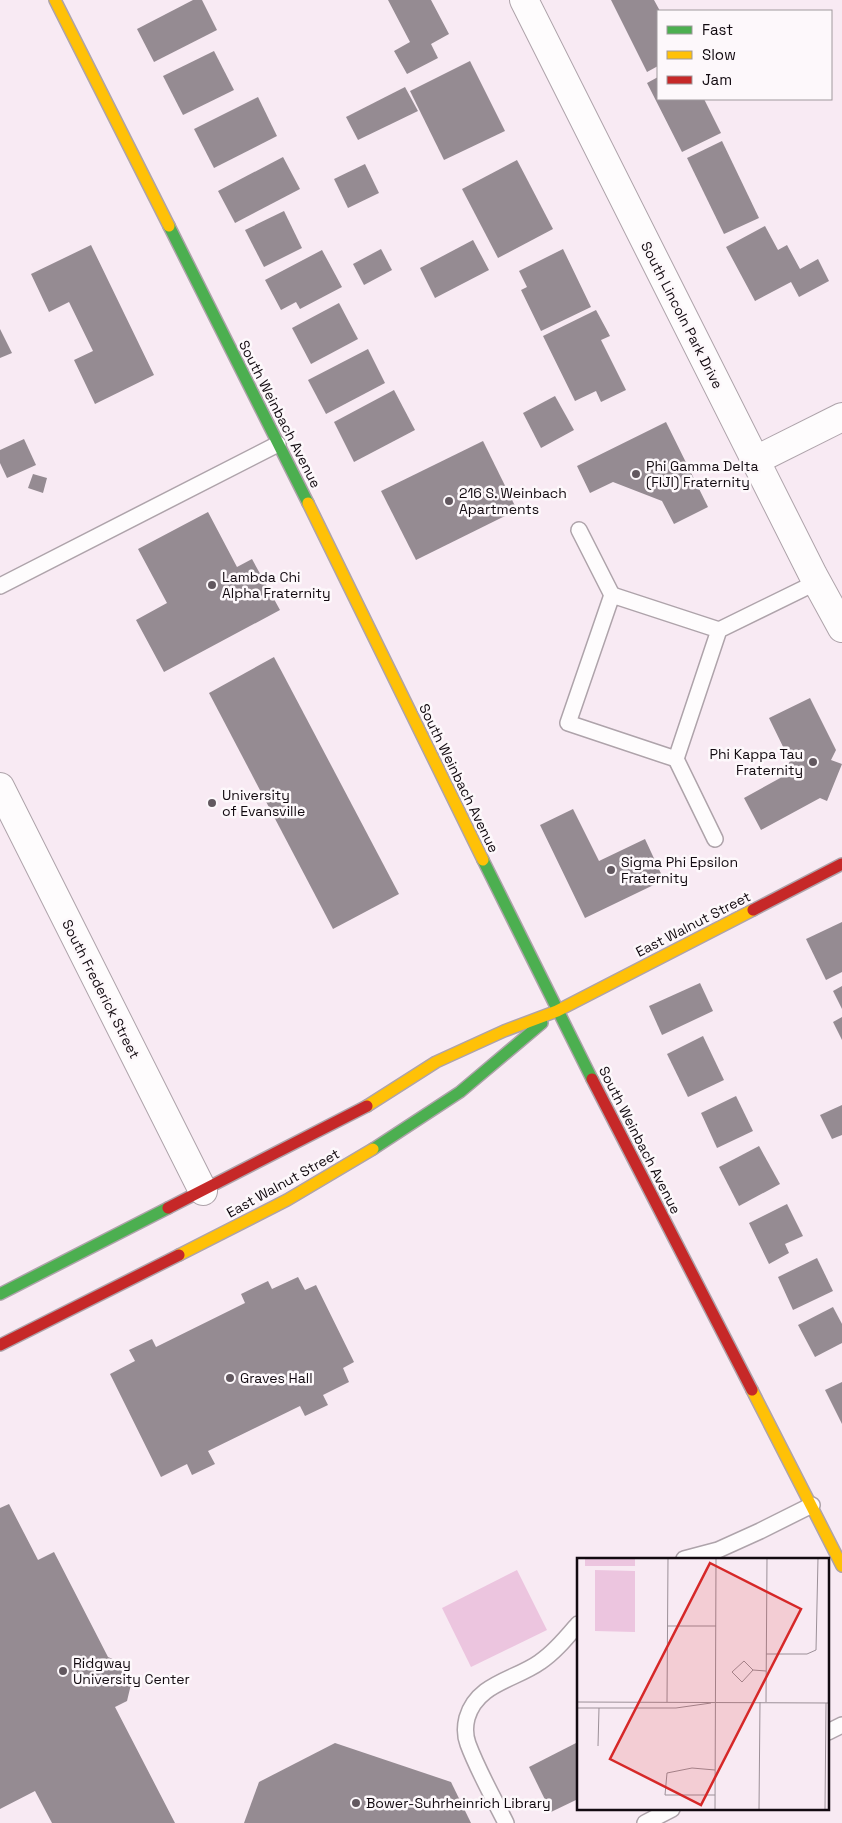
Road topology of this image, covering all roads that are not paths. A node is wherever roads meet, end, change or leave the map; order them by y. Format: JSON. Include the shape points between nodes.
{"nodes":[{"id":1,"x":55,"y":0,"type":"edge"},
{"id":2,"x":524,"y":0,"type":"edge"},
{"id":3,"x":842,"y":417,"type":"edge"},
{"id":4,"x":278,"y":444,"type":"junction"},
{"id":5,"x":756,"y":460,"type":"junction"},
{"id":6,"x":579,"y":530,"type":"dead end"},
{"id":7,"x":817,"y":582,"type":"junction"},
{"id":8,"x":0,"y":586,"type":"edge"},
{"id":9,"x":612,"y":594,"type":"junction"},
{"id":10,"x":842,"y":628,"type":"edge"},
{"id":11,"x":719,"y":630,"type":"junction"},
{"id":12,"x":676,"y":759,"type":"junction"},
{"id":13,"x":0,"y":787,"type":"edge"},
{"id":14,"x":715,"y":839,"type":"dead end"},
{"id":15,"x":842,"y":864,"type":"edge"},
{"id":16,"x":557,"y":1011,"type":"junction"},
{"id":17,"x":203,"y":1191,"type":"junction"},
{"id":18,"x":0,"y":1294,"type":"edge"},
{"id":19,"x":0,"y":1345,"type":"edge"},
{"id":20,"x":812,"y":1505,"type":"junction"},
{"id":21,"x":688,"y":1558,"type":"edge"},
{"id":22,"x":842,"y":1566,"type":"edge"},
{"id":23,"x":577,"y":1625,"type":"edge"},
{"id":24,"x":842,"y":1725,"type":"edge"},
{"id":25,"x":830,"y":1731,"type":"edge"},
{"id":26,"x":670,"y":1810,"type":"edge"},
{"id":27,"x":506,"y":1823,"type":"edge"},
{"id":28,"x":645,"y":1823,"type":"edge"}],
"edges":[{"from":1,"to":4,"type":"street","name":"South Weinbach Avenue"},
{"from":2,"to":5,"type":"street","name":"South Lincoln Park Drive"},
{"from":3,"to":5,"type":"street"},
{"from":4,"to":8,"type":"lane"},
{"from":4,"to":16,"type":"street","name":"South Weinbach Avenue"},
{"from":5,"to":7,"type":"street","name":"South Lincoln Park Drive"},
{"from":6,"to":9,"type":"lane"},
{"from":7,"to":10,"type":"street","name":"South Lincoln Park Drive"},
{"from":7,"to":11,"type":"lane"},
{"from":9,"to":11,"type":"lane"},
{"from":9,"to":12,"type":"lane","via":[[568,723]]},
{"from":11,"to":12,"type":"lane"},
{"from":12,"to":14,"type":"lane"},
{"from":13,"to":17,"type":"street","name":"South Frederick Street"},
{"from":15,"to":16,"type":"street","name":"East Walnut Street"},
{"from":16,"to":17,"type":"street","name":"East Walnut Street","via":[[436,1062],[366,1108]]},
{"from":16,"to":19,"type":"street","name":"East Walnut Street","via":[[460,1092],[387,1141],[287,1200]]},
{"from":16,"to":20,"type":"street","name":"South Weinbach Avenue"},
{"from":17,"to":18,"type":"street","name":"East Walnut Street"},
{"from":20,"to":21,"type":"lane","via":[[718,1550]]},
{"from":20,"to":22,"type":"street","name":"South Weinbach Avenue"},
{"from":23,"to":27,"type":"lane","via":[[540,1662],[496,1683],[470,1708],[465,1725],[467,1742]]},
{"from":24,"to":25,"type":"lane"},
{"from":26,"to":28,"type":"lane"}]}
